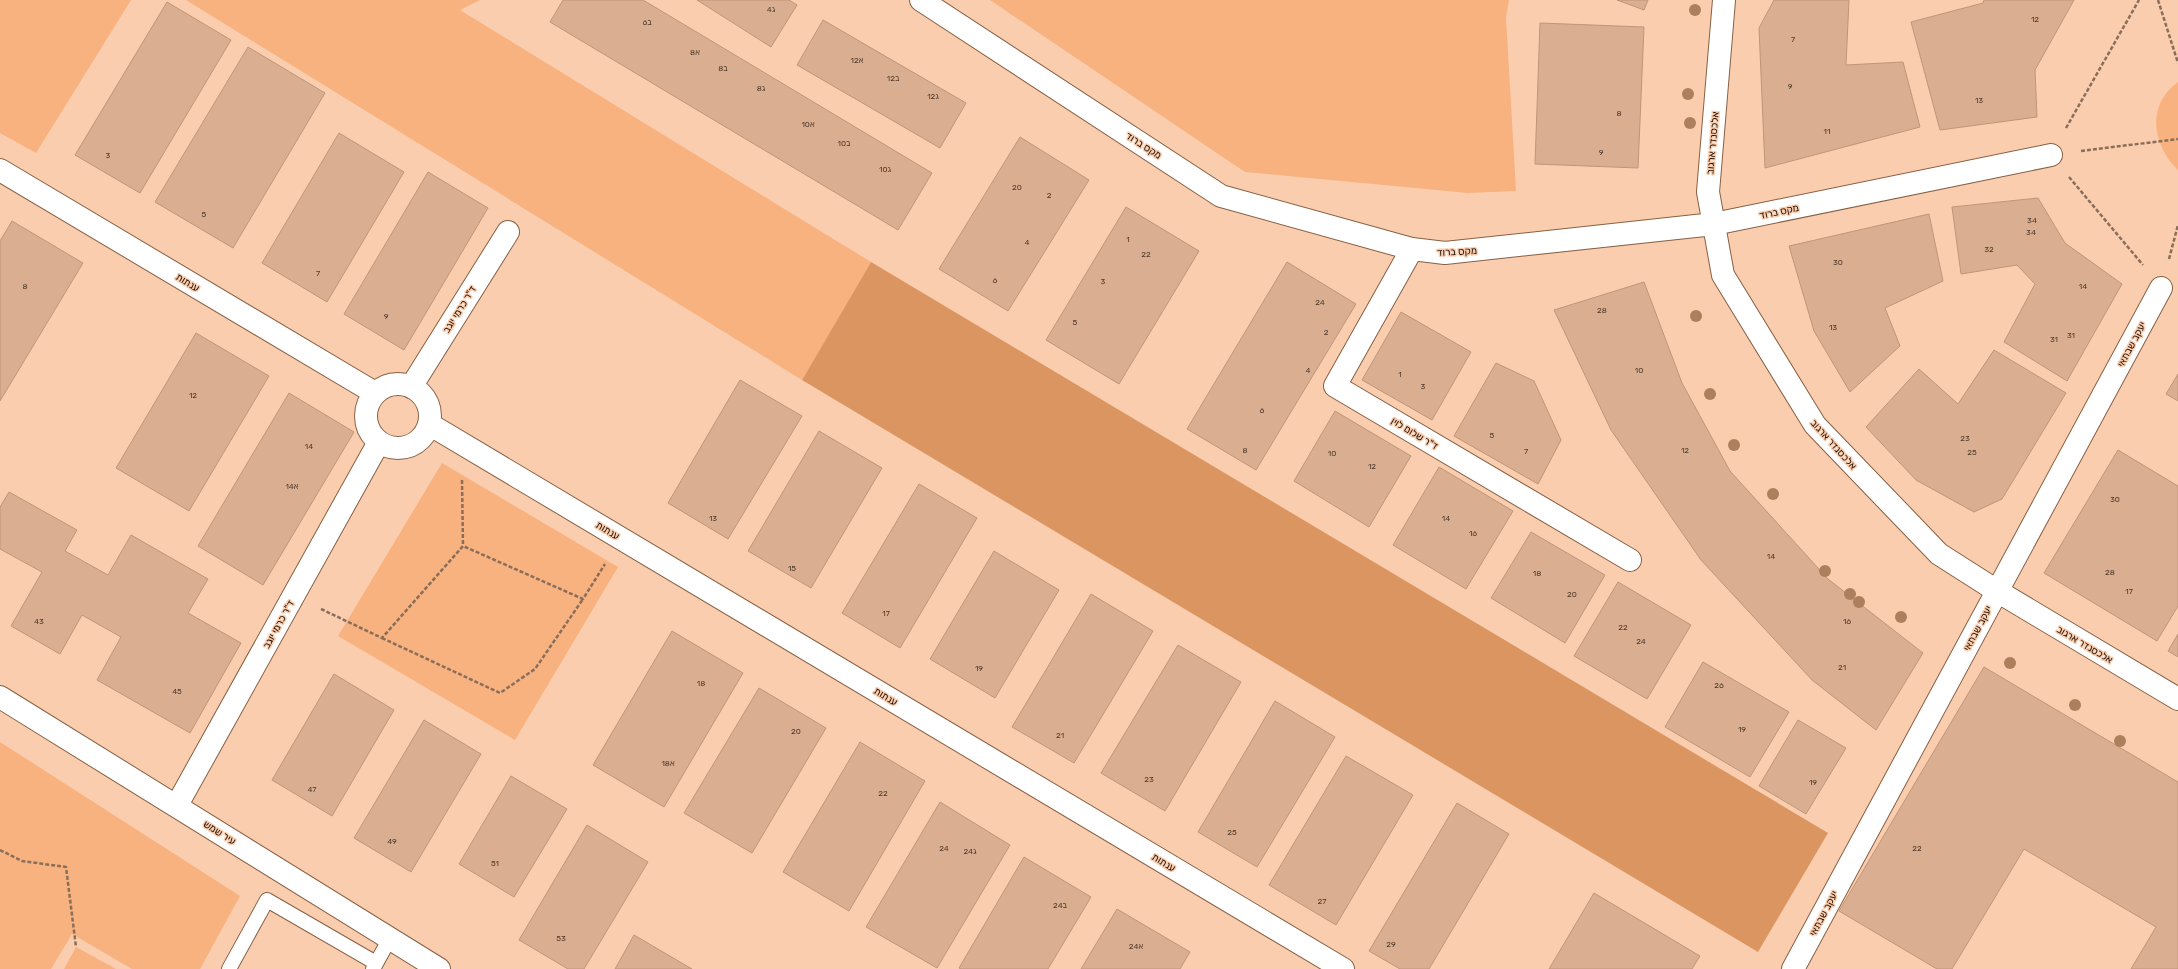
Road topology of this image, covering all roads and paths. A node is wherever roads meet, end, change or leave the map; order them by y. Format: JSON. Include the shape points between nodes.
{"nodes":[{"id":1,"x":921,"y":0,"type":"edge"},
{"id":2,"x":1724,"y":0,"type":"edge"},
{"id":3,"x":2138,"y":0,"type":"edge"},
{"id":4,"x":2158,"y":0,"type":"edge"},
{"id":5,"x":2178,"y":63,"type":"edge"},
{"id":6,"x":2178,"y":139,"type":"edge"},
{"id":7,"x":2051,"y":155,"type":"junction"},
{"id":8,"x":0,"y":170,"type":"edge"},
{"id":9,"x":1714,"y":224,"type":"junction"},
{"id":10,"x":2178,"y":225,"type":"edge"},
{"id":11,"x":508,"y":232,"type":"dead end"},
{"id":12,"x":1412,"y":249,"type":"junction"},
{"id":13,"x":2161,"y":288,"type":"junction"},
{"id":14,"x":411,"y":387,"type":"junction"},
{"id":15,"x":375,"y":393,"type":"junction"},
{"id":16,"x":429,"y":424,"type":"junction"},
{"id":17,"x":379,"y":442,"type":"junction"},
{"id":18,"x":461,"y":443,"type":"junction"},
{"id":19,"x":621,"y":538,"type":"junction"},
{"id":20,"x":463,"y":546,"type":"junction"},
{"id":21,"x":1630,"y":560,"type":"dead end"},
{"id":22,"x":1997,"y":591,"type":"junction"},
{"id":23,"x":293,"y":596,"type":"junction"},
{"id":24,"x":583,"y":599,"type":"junction"},
{"id":25,"x":382,"y":638,"type":"junction"},
{"id":26,"x":0,"y":698,"type":"edge"},
{"id":27,"x":2178,"y":699,"type":"edge"},
{"id":28,"x":176,"y":805,"type":"junction"},
{"id":29,"x":0,"y":850,"type":"edge"},
{"id":30,"x":390,"y":938,"type":"junction"},
{"id":31,"x":76,"y":947,"type":"dead end"},
{"id":32,"x":374,"y":966,"type":"edge"},
{"id":33,"x":229,"y":969,"type":"edge"},
{"id":34,"x":439,"y":969,"type":"edge"},
{"id":35,"x":1343,"y":969,"type":"edge"},
{"id":36,"x":1792,"y":969,"type":"edge"}],
"edges":[{"from":1,"to":12,"type":"street","name":"מקס ברוד","via":[[1221,196]]},
{"from":2,"to":9,"type":"street","name":"אלכסנדר ארגוב","via":[[1708,192]]},
{"from":3,"to":7,"type":"path"},
{"from":4,"to":5,"type":"path"},
{"from":6,"to":7,"type":"path"},
{"from":7,"to":9,"type":"street","name":"מקס ברוד"},
{"from":7,"to":13,"type":"path"},
{"from":8,"to":15,"type":"street","name":"ענתות"},
{"from":9,"to":12,"type":"street","name":"מקס ברוד","via":[[1445,253]]},
{"from":9,"to":22,"type":"street","name":"אלכסנדר ארגוב","via":[[1723,275],[1815,426],[1939,554]]},
{"from":10,"to":13,"type":"path"},
{"from":11,"to":14,"type":"street","name":"ד\"ר כרמי יוגב"},
{"from":12,"to":21,"type":"street","name":"ד\"ר שלום לוין","via":[[1335,386]]},
{"from":13,"to":22,"type":"street","name":"יעקב שבתאי"},
{"from":14,"to":15,"type":"street","via":[[391,384]]},
{"from":14,"to":16,"type":"street","via":[[421,393],[426,401],[430,411]]},
{"from":15,"to":17,"type":"street","via":[[366,409],[366,422],[370,432]]},
{"from":16,"to":17,"type":"street","via":[[426,433],[413,445],[393,448]]},
{"from":16,"to":18,"type":"street","name":"ענתות"},
{"from":17,"to":23,"type":"street","name":"ד\"ר כרמי יוגב"},
{"from":18,"to":19,"type":"street","name":"ענתות"},
{"from":18,"to":20,"type":"path"},
{"from":19,"to":24,"type":"path"},
{"from":19,"to":35,"type":"street","name":"ענתות"},
{"from":20,"to":24,"type":"path"},
{"from":20,"to":25,"type":"path"},
{"from":22,"to":27,"type":"street","name":"אלכסנדר ארגוב"},
{"from":22,"to":36,"type":"street","name":"יעקב שבתאי"},
{"from":23,"to":25,"type":"path"},
{"from":23,"to":28,"type":"street","name":"ד\"ר כרמי יוגב"},
{"from":24,"to":25,"type":"path","via":[[535,669],[500,693]]},
{"from":26,"to":28,"type":"street","name":"עיר שמש"},
{"from":28,"to":30,"type":"street","name":"עיר שמש"},
{"from":29,"to":31,"type":"path","via":[[22,861],[66,867]]},
{"from":30,"to":32,"type":"lane"},
{"from":30,"to":34,"type":"street","name":"עיר שמש"},
{"from":32,"to":33,"type":"lane","via":[[267,900]]}]}
